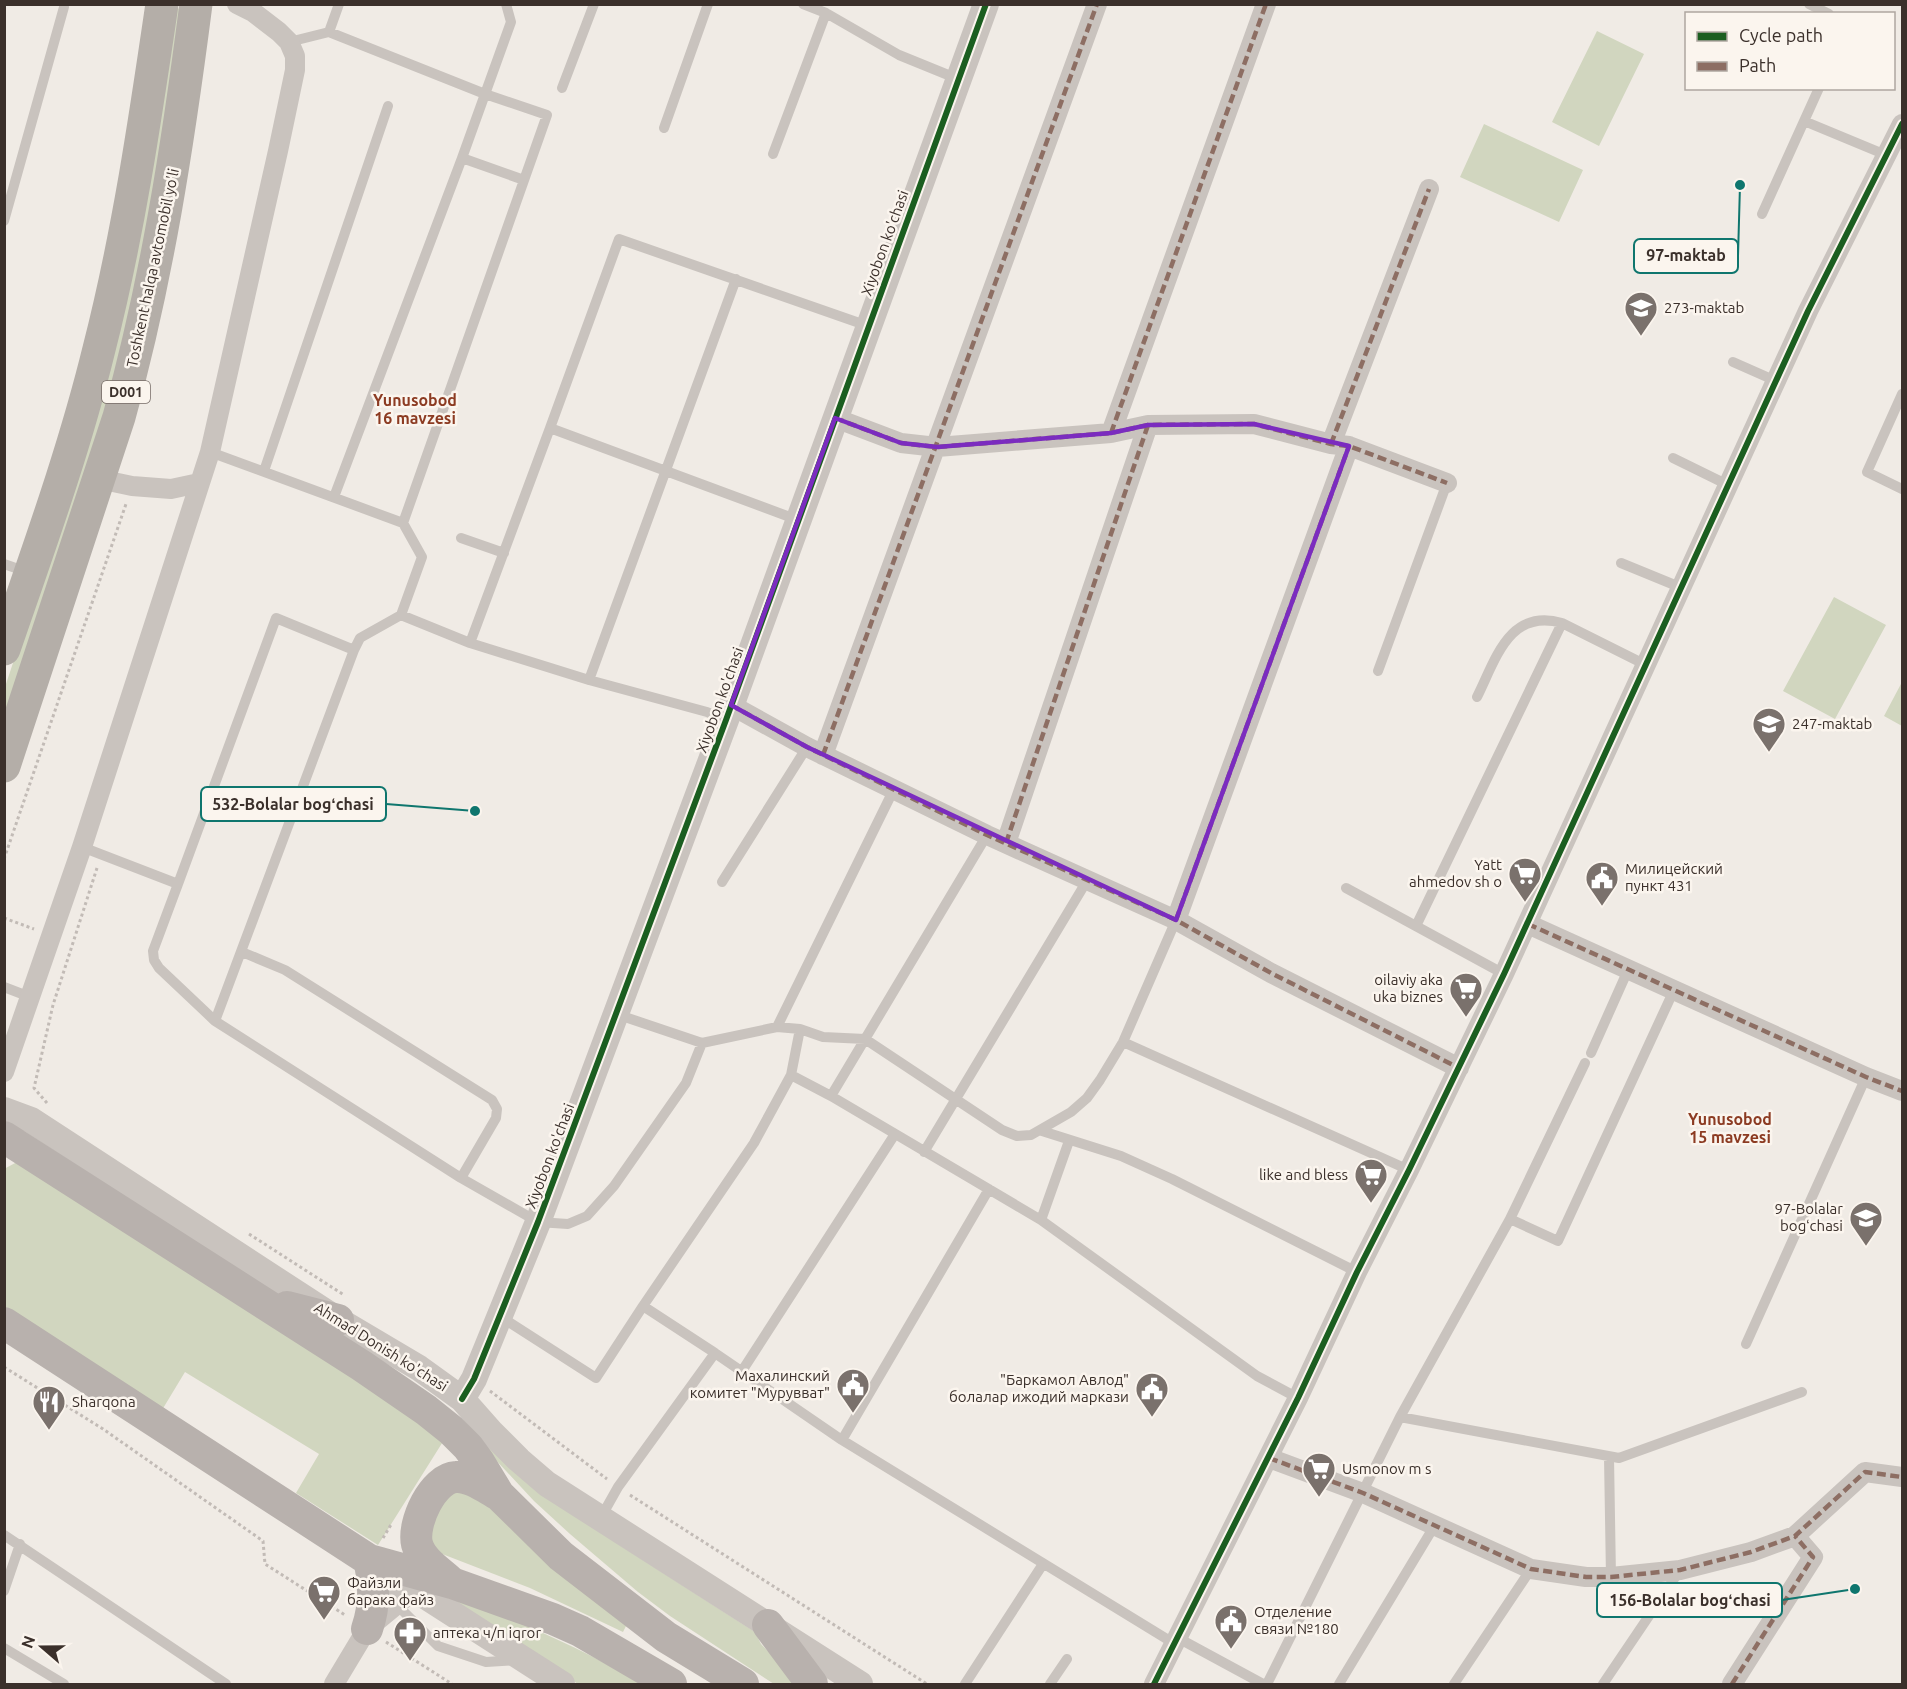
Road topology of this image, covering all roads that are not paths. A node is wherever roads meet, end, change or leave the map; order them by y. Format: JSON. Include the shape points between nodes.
{"nodes":[{"id":1,"x":162,"y":4,"type":"edge"},
{"id":2,"x":196,"y":4,"type":"edge"},
{"id":3,"x":339,"y":4,"type":"edge"},
{"id":4,"x":506,"y":4,"type":"edge"},
{"id":5,"x":594,"y":4,"type":"edge"},
{"id":6,"x":708,"y":4,"type":"edge"},
{"id":7,"x":802,"y":4,"type":"edge"},
{"id":8,"x":986,"y":4,"type":"edge"},
{"id":9,"x":1097,"y":4,"type":"edge"},
{"id":10,"x":1266,"y":4,"type":"edge"},
{"id":11,"x":1809,"y":4,"type":"edge"},
{"id":12,"x":64,"y":7,"type":"dead end"},
{"id":13,"x":248,"y":7,"type":"edge"},
{"id":14,"x":1825,"y":12,"type":"edge"},
{"id":15,"x":826,"y":13,"type":"junction"},
{"id":16,"x":329,"y":32,"type":"junction"},
{"id":17,"x":289,"y":42,"type":"junction"},
{"id":18,"x":958,"y":80,"type":"junction"},
{"id":19,"x":562,"y":88,"type":"dead end"},
{"id":20,"x":1818,"y":90,"type":"edge"},
{"id":21,"x":485,"y":94,"type":"junction"},
{"id":22,"x":388,"y":106,"type":"dead end"},
{"id":23,"x":1804,"y":122,"type":"junction"},
{"id":24,"x":1902,"y":124,"type":"edge"},
{"id":25,"x":664,"y":128,"type":"dead end"},
{"id":26,"x":773,"y":154,"type":"dead end"},
{"id":27,"x":1886,"y":155,"type":"junction"},
{"id":28,"x":462,"y":158,"type":"junction"},
{"id":29,"x":524,"y":180,"type":"junction"},
{"id":30,"x":1429,"y":189,"type":"dead end"},
{"id":31,"x":1762,"y":214,"type":"dead end"},
{"id":32,"x":4,"y":221,"type":"edge"},
{"id":33,"x":736,"y":279,"type":"junction"},
{"id":34,"x":868,"y":326,"type":"junction"},
{"id":35,"x":1733,"y":362,"type":"dead end"},
{"id":36,"x":1776,"y":381,"type":"junction"},
{"id":37,"x":1902,"y":394,"type":"edge"},
{"id":38,"x":835,"y":418,"type":"junction"},
{"id":39,"x":1149,"y":425,"type":"junction"},
{"id":40,"x":550,"y":428,"type":"junction"},
{"id":41,"x":1111,"y":433,"type":"junction"},
{"id":42,"x":1340,"y":445,"type":"junction"},
{"id":43,"x":937,"y":447,"type":"junction"},
{"id":44,"x":210,"y":452,"type":"junction"},
{"id":45,"x":1673,"y":458,"type":"dead end"},
{"id":46,"x":665,"y":469,"type":"junction"},
{"id":47,"x":264,"y":471,"type":"junction"},
{"id":48,"x":99,"y":479,"type":"junction"},
{"id":49,"x":199,"y":483,"type":"junction"},
{"id":50,"x":1447,"y":483,"type":"joint"},
{"id":51,"x":1728,"y":485,"type":"junction"},
{"id":52,"x":1902,"y":489,"type":"edge"},
{"id":53,"x":333,"y":497,"type":"junction"},
{"id":54,"x":798,"y":520,"type":"junction"},
{"id":55,"x":403,"y":523,"type":"junction"},
{"id":56,"x":461,"y":538,"type":"dead end"},
{"id":57,"x":504,"y":554,"type":"junction"},
{"id":58,"x":1621,"y":563,"type":"dead end"},
{"id":59,"x":17,"y":569,"type":"edge"},
{"id":60,"x":1682,"y":588,"type":"junction"},
{"id":61,"x":401,"y":615,"type":"junction"},
{"id":62,"x":1562,"y":623,"type":"junction"},
{"id":63,"x":470,"y":643,"type":"junction"},
{"id":64,"x":4,"y":649,"type":"edge"},
{"id":65,"x":354,"y":650,"type":"junction"},
{"id":66,"x":1646,"y":665,"type":"junction"},
{"id":67,"x":1378,"y":671,"type":"dead end"},
{"id":68,"x":589,"y":680,"type":"junction"},
{"id":69,"x":1477,"y":697,"type":"dead end"},
{"id":70,"x":728,"y":712,"type":"junction"},
{"id":71,"x":815,"y":751,"type":"junction"},
{"id":72,"x":4,"y":766,"type":"edge"},
{"id":73,"x":894,"y":789,"type":"junction"},
{"id":74,"x":987,"y":835,"type":"junction"},
{"id":75,"x":1006,"y":843,"type":"junction"},
{"id":76,"x":82,"y":847,"type":"junction"},
{"id":77,"x":1088,"y":879,"type":"junction"},
{"id":78,"x":723,"y":882,"type":"dead end"},
{"id":79,"x":178,"y":884,"type":"junction"},
{"id":80,"x":1346,"y":888,"type":"dead end"},
{"id":81,"x":1176,"y":920,"type":"junction"},
{"id":82,"x":1527,"y":924,"type":"junction"},
{"id":83,"x":1416,"y":926,"type":"junction"},
{"id":84,"x":242,"y":952,"type":"junction"},
{"id":85,"x":1628,"y":969,"type":"junction"},
{"id":86,"x":1504,"y":974,"type":"junction"},
{"id":87,"x":4,"y":987,"type":"edge"},
{"id":88,"x":1674,"y":990,"type":"junction"},
{"id":89,"x":30,"y":997,"type":"junction"},
{"id":90,"x":616,"y":1014,"type":"junction"},
{"id":91,"x":215,"y":1021,"type":"junction"},
{"id":92,"x":777,"y":1027,"type":"junction"},
{"id":93,"x":800,"y":1029,"type":"junction"},
{"id":94,"x":866,"y":1039,"type":"junction"},
{"id":95,"x":1123,"y":1042,"type":"junction"},
{"id":96,"x":702,"y":1043,"type":"junction"},
{"id":97,"x":1459,"y":1068,"type":"junction"},
{"id":98,"x":4,"y":1072,"type":"edge"},
{"id":99,"x":792,"y":1075,"type":"junction"},
{"id":100,"x":1866,"y":1077,"type":"junction"},
{"id":101,"x":1902,"y":1091,"type":"edge"},
{"id":102,"x":831,"y":1096,"type":"junction"},
{"id":103,"x":956,"y":1100,"type":"junction"},
{"id":104,"x":5,"y":1118,"type":"edge"},
{"id":105,"x":1042,"y":1131,"type":"junction"},
{"id":106,"x":895,"y":1134,"type":"junction"},
{"id":107,"x":1069,"y":1141,"type":"junction"},
{"id":108,"x":924,"y":1152,"type":"junction"},
{"id":109,"x":1409,"y":1170,"type":"junction"},
{"id":110,"x":461,"y":1178,"type":"junction"},
{"id":111,"x":989,"y":1189,"type":"junction"},
{"id":112,"x":1510,"y":1219,"type":"junction"},
{"id":113,"x":1041,"y":1220,"type":"junction"},
{"id":114,"x":538,"y":1222,"type":"junction"},
{"id":115,"x":1357,"y":1272,"type":"junction"},
{"id":116,"x":260,"y":1300,"type":"junction"},
{"id":117,"x":643,"y":1306,"type":"junction"},
{"id":118,"x":341,"y":1308,"type":"junction"},
{"id":119,"x":500,"y":1316,"type":"junction"},
{"id":120,"x":4,"y":1323,"type":"edge"},
{"id":121,"x":1746,"y":1344,"type":"dead end"},
{"id":122,"x":716,"y":1353,"type":"junction"},
{"id":123,"x":742,"y":1371,"type":"junction"},
{"id":124,"x":468,"y":1389,"type":"junction"},
{"id":125,"x":1802,"y":1392,"type":"dead end"},
{"id":126,"x":1298,"y":1398,"type":"junction"},
{"id":127,"x":1400,"y":1417,"type":"junction"},
{"id":128,"x":842,"y":1440,"type":"junction"},
{"id":129,"x":1609,"y":1457,"type":"junction"},
{"id":130,"x":1269,"y":1458,"type":"junction"},
{"id":131,"x":1902,"y":1477,"type":"edge"},
{"id":132,"x":1363,"y":1493,"type":"junction"},
{"id":133,"x":499,"y":1495,"type":"junction"},
{"id":134,"x":600,"y":1519,"type":"junction"},
{"id":135,"x":1435,"y":1525,"type":"junction"},
{"id":136,"x":4,"y":1535,"type":"edge"},
{"id":137,"x":1795,"y":1536,"type":"junction"},
{"id":138,"x":20,"y":1544,"type":"junction"},
{"id":139,"x":1043,"y":1564,"type":"junction"},
{"id":140,"x":379,"y":1567,"type":"junction"},
{"id":141,"x":1531,"y":1569,"type":"junction"},
{"id":142,"x":1680,"y":1570,"type":"junction"},
{"id":143,"x":1611,"y":1577,"type":"junction"},
{"id":144,"x":423,"y":1588,"type":"junction"},
{"id":145,"x":4,"y":1591,"type":"edge"},
{"id":146,"x":768,"y":1625,"type":"junction"},
{"id":147,"x":367,"y":1629,"type":"junction"},
{"id":148,"x":1177,"y":1641,"type":"junction"},
{"id":149,"x":4,"y":1648,"type":"edge"},
{"id":150,"x":1067,"y":1659,"type":"dead end"},
{"id":151,"x":524,"y":1660,"type":"junction"},
{"id":152,"x":64,"y":1684,"type":"edge"},
{"id":153,"x":226,"y":1684,"type":"edge"},
{"id":154,"x":334,"y":1684,"type":"edge"},
{"id":155,"x":562,"y":1684,"type":"edge"},
{"id":156,"x":671,"y":1684,"type":"edge"},
{"id":157,"x":743,"y":1684,"type":"edge"},
{"id":158,"x":812,"y":1684,"type":"edge"},
{"id":159,"x":860,"y":1684,"type":"edge"},
{"id":160,"x":965,"y":1684,"type":"edge"},
{"id":161,"x":1050,"y":1684,"type":"edge"},
{"id":162,"x":1154,"y":1684,"type":"edge"},
{"id":163,"x":1265,"y":1684,"type":"edge"},
{"id":164,"x":1339,"y":1684,"type":"edge"},
{"id":165,"x":1454,"y":1684,"type":"edge"},
{"id":166,"x":1603,"y":1684,"type":"edge"},
{"id":167,"x":1732,"y":1684,"type":"edge"}],
"edges":[{"from":1,"to":59,"type":"highway","number":"D001","via":[[136,172],[113,293],[91,380],[66,467]]},
{"from":2,"to":48,"type":"highway","name":"Toshkent halqa avtomobil yo'li","number":"D001","via":[[174,168],[149,299]]},
{"from":3,"to":16,"type":"lane"},
{"from":4,"to":21,"type":"lane","via":[[511,22]]},
{"from":5,"to":19,"type":"lane"},
{"from":6,"to":25,"type":"lane"},
{"from":7,"to":15,"type":"lane"},
{"from":8,"to":18,"type":"street","name":"Xiyobon ko'chasi"},
{"from":9,"to":43,"type":"street"},
{"from":10,"to":41,"type":"street"},
{"from":11,"to":14,"type":"lane"},
{"from":12,"to":32,"type":"lane"},
{"from":13,"to":17,"type":"street"},
{"from":15,"to":18,"type":"lane","via":[[899,55]]},
{"from":15,"to":26,"type":"lane"},
{"from":16,"to":17,"type":"lane"},
{"from":16,"to":21,"type":"lane"},
{"from":17,"to":44,"type":"street","via":[[295,70]]},
{"from":18,"to":34,"type":"street","name":"Xiyobon ko'chasi"},
{"from":20,"to":23,"type":"lane"},
{"from":21,"to":28,"type":"lane"},
{"from":21,"to":29,"type":"lane","via":[[547,115]]},
{"from":22,"to":47,"type":"lane"},
{"from":23,"to":27,"type":"lane"},
{"from":23,"to":31,"type":"lane"},
{"from":24,"to":27,"type":"street"},
{"from":27,"to":36,"type":"street"},
{"from":28,"to":29,"type":"lane"},
{"from":28,"to":53,"type":"lane"},
{"from":29,"to":55,"type":"lane"},
{"from":30,"to":42,"type":"street"},
{"from":33,"to":34,"type":"lane"},
{"from":33,"to":40,"type":"lane","via":[[619,239]]},
{"from":33,"to":46,"type":"lane"},
{"from":34,"to":38,"type":"street","name":"Xiyobon ko'chasi"},
{"from":35,"to":36,"type":"lane"},
{"from":36,"to":51,"type":"street"},
{"from":37,"to":52,"type":"lane","via":[[1867,472]]},
{"from":38,"to":43,"type":"street","via":[[901,443]]},
{"from":38,"to":54,"type":"street","name":"Xiyobon ko'chasi"},
{"from":39,"to":41,"type":"street"},
{"from":39,"to":42,"type":"street","via":[[1254,424]]},
{"from":39,"to":75,"type":"street"},
{"from":40,"to":46,"type":"lane"},
{"from":40,"to":57,"type":"lane"},
{"from":41,"to":43,"type":"street"},
{"from":42,"to":50,"type":"street"},
{"from":42,"to":81,"type":"street"},
{"from":43,"to":71,"type":"street"},
{"from":44,"to":47,"type":"lane"},
{"from":44,"to":49,"type":"street"},
{"from":45,"to":51,"type":"lane"},
{"from":46,"to":54,"type":"lane"},
{"from":46,"to":68,"type":"lane"},
{"from":47,"to":53,"type":"lane"},
{"from":48,"to":49,"type":"street","via":[[171,489]]},
{"from":48,"to":72,"type":"highway","name":"Toshkent halqa avtomobil yo'li","number":"D001"},
{"from":49,"to":76,"type":"street"},
{"from":50,"to":67,"type":"lane"},
{"from":51,"to":60,"type":"street"},
{"from":53,"to":55,"type":"lane"},
{"from":54,"to":70,"type":"street","name":"Xiyobon ko'chasi"},
{"from":55,"to":61,"type":"lane","via":[[422,557]]},
{"from":56,"to":57,"type":"lane"},
{"from":57,"to":63,"type":"lane"},
{"from":58,"to":60,"type":"lane"},
{"from":59,"to":64,"type":"highway","number":"D001"},
{"from":60,"to":66,"type":"street"},
{"from":61,"to":63,"type":"lane"},
{"from":61,"to":65,"type":"lane","via":[[360,638]]},
{"from":62,"to":66,"type":"lane"},
{"from":62,"to":69,"type":"lane","via":[[1548,619],[1532,621],[1507,638]]},
{"from":62,"to":83,"type":"lane"},
{"from":63,"to":68,"type":"lane"},
{"from":65,"to":79,"type":"lane","via":[[276,618]]},
{"from":65,"to":84,"type":"lane"},
{"from":66,"to":82,"type":"street"},
{"from":68,"to":70,"type":"lane","via":[[707,712]]},
{"from":70,"to":71,"type":"street"},
{"from":70,"to":90,"type":"street","name":"Xiyobon ko'chasi"},
{"from":71,"to":73,"type":"street"},
{"from":71,"to":78,"type":"lane"},
{"from":73,"to":74,"type":"street"},
{"from":73,"to":92,"type":"lane"},
{"from":74,"to":75,"type":"street"},
{"from":74,"to":94,"type":"lane"},
{"from":75,"to":77,"type":"street"},
{"from":76,"to":79,"type":"lane"},
{"from":76,"to":89,"type":"street"},
{"from":77,"to":81,"type":"street"},
{"from":77,"to":103,"type":"lane"},
{"from":79,"to":91,"type":"lane","via":[[153,951],[154,960]]},
{"from":80,"to":83,"type":"lane"},
{"from":81,"to":95,"type":"lane"},
{"from":81,"to":97,"type":"street"},
{"from":82,"to":85,"type":"street"},
{"from":82,"to":86,"type":"street"},
{"from":83,"to":86,"type":"lane"},
{"from":84,"to":91,"type":"lane"},
{"from":84,"to":110,"type":"lane","via":[[285,970],[492,1101],[496,1118]]},
{"from":85,"to":88,"type":"street"},
{"from":85,"to":112,"type":"lane"},
{"from":86,"to":97,"type":"street"},
{"from":87,"to":89,"type":"lane"},
{"from":88,"to":100,"type":"street"},
{"from":88,"to":112,"type":"lane","via":[[1558,1241]]},
{"from":89,"to":98,"type":"street"},
{"from":90,"to":96,"type":"lane"},
{"from":90,"to":114,"type":"street","name":"Xiyobon ko'chasi"},
{"from":91,"to":110,"type":"lane"},
{"from":92,"to":93,"type":"lane"},
{"from":92,"to":96,"type":"lane"},
{"from":93,"to":94,"type":"lane","via":[[823,1037]]},
{"from":93,"to":99,"type":"lane"},
{"from":94,"to":102,"type":"lane"},
{"from":94,"to":103,"type":"lane"},
{"from":95,"to":105,"type":"lane","via":[[1087,1098]]},
{"from":95,"to":109,"type":"lane"},
{"from":96,"to":114,"type":"lane","via":[[686,1083],[615,1186],[587,1216],[568,1224]]},
{"from":97,"to":109,"type":"street"},
{"from":99,"to":102,"type":"lane"},
{"from":99,"to":117,"type":"lane","via":[[754,1143]]},
{"from":100,"to":101,"type":"street"},
{"from":100,"to":121,"type":"lane"},
{"from":102,"to":106,"type":"lane"},
{"from":103,"to":105,"type":"lane","via":[[1012,1134],[1027,1136]]},
{"from":103,"to":108,"type":"lane"},
{"from":104,"to":116,"type":"main road","name":"Ahmad Donish ko'chasi"},
{"from":104,"to":118,"type":"street","name":"Ahmad Donish ko'chasi","via":[[32,1120]]},
{"from":105,"to":107,"type":"lane"},
{"from":106,"to":108,"type":"lane"},
{"from":106,"to":123,"type":"lane"},
{"from":107,"to":113,"type":"lane"},
{"from":107,"to":115,"type":"lane","via":[[1121,1156],[1172,1179]]},
{"from":108,"to":111,"type":"lane"},
{"from":109,"to":115,"type":"street"},
{"from":110,"to":114,"type":"lane"},
{"from":111,"to":113,"type":"lane"},
{"from":111,"to":128,"type":"lane"},
{"from":112,"to":127,"type":"lane"},
{"from":113,"to":126,"type":"lane","via":[[1257,1376]]},
{"from":114,"to":119,"type":"street","name":"Xiyobon ko'chasi"},
{"from":115,"to":126,"type":"street"},
{"from":116,"to":118,"type":"main road"},
{"from":116,"to":133,"type":"main road","name":"Ahmad Donish ko'chasi","via":[[451,1430],[479,1462]]},
{"from":117,"to":119,"type":"lane","via":[[596,1378]]},
{"from":117,"to":122,"type":"lane"},
{"from":118,"to":124,"type":"street","name":"Ahmad Donish ko'chasi","via":[[418,1368]]},
{"from":119,"to":124,"type":"street","name":"Xiyobon ko'chasi"},
{"from":120,"to":140,"type":"main road","name":"Ahmad Donish ko'chasi"},
{"from":122,"to":123,"type":"lane"},
{"from":122,"to":134,"type":"lane","via":[[618,1487]]},
{"from":123,"to":128,"type":"lane"},
{"from":124,"to":134,"type":"street","name":"Ahmad Donish ko'chasi","via":[[492,1433],[533,1472]]},
{"from":125,"to":129,"type":"lane","via":[[1619,1458]]},
{"from":126,"to":130,"type":"street"},
{"from":127,"to":129,"type":"lane"},
{"from":127,"to":132,"type":"lane"},
{"from":128,"to":139,"type":"lane"},
{"from":129,"to":143,"type":"lane"},
{"from":130,"to":132,"type":"street"},
{"from":130,"to":148,"type":"street"},
{"from":131,"to":137,"type":"street","via":[[1865,1472]]},
{"from":132,"to":135,"type":"street"},
{"from":132,"to":163,"type":"lane"},
{"from":133,"to":144,"type":"main road","name":"Ahmad Donish ko'chasi","via":[[474,1481],[456,1477],[443,1481],[436,1489],[417,1527],[417,1544],[425,1558]]},
{"from":133,"to":157,"type":"main road","name":"Ahmad Donish ko'chasi","via":[[561,1556],[697,1657]]},
{"from":134,"to":146,"type":"street","name":"Ahmad Donish ko'chasi"},
{"from":135,"to":141,"type":"street"},
{"from":135,"to":164,"type":"lane"},
{"from":136,"to":138,"type":"lane"},
{"from":137,"to":142,"type":"street"},
{"from":137,"to":167,"type":"street","via":[[1813,1557]]},
{"from":138,"to":145,"type":"lane"},
{"from":138,"to":153,"type":"lane"},
{"from":139,"to":148,"type":"lane"},
{"from":139,"to":160,"type":"lane"},
{"from":140,"to":144,"type":"main road","name":"Ahmad Donish ko'chasi"},
{"from":140,"to":147,"type":"main road","via":[[373,1578],[374,1596]]},
{"from":141,"to":143,"type":"street"},
{"from":141,"to":165,"type":"lane"},
{"from":142,"to":143,"type":"street"},
{"from":142,"to":166,"type":"lane"},
{"from":144,"to":147,"type":"street"},
{"from":144,"to":151,"type":"street","name":"Ahmad Donish ko'chasi"},
{"from":144,"to":151,"type":"lane","via":[[438,1646],[486,1662]]},
{"from":144,"to":156,"type":"main road","name":"Ahmad Donish ko'chasi","via":[[504,1600],[580,1631]]},
{"from":146,"to":158,"type":"main road"},
{"from":146,"to":159,"type":"street","name":"Ahmad Donish ko'chasi"},
{"from":147,"to":154,"type":"street"},
{"from":148,"to":162,"type":"street"},
{"from":148,"to":163,"type":"lane"},
{"from":149,"to":152,"type":"lane"},
{"from":150,"to":161,"type":"lane"},
{"from":151,"to":155,"type":"street","name":"Ahmad Donish ko'chasi"}]}
